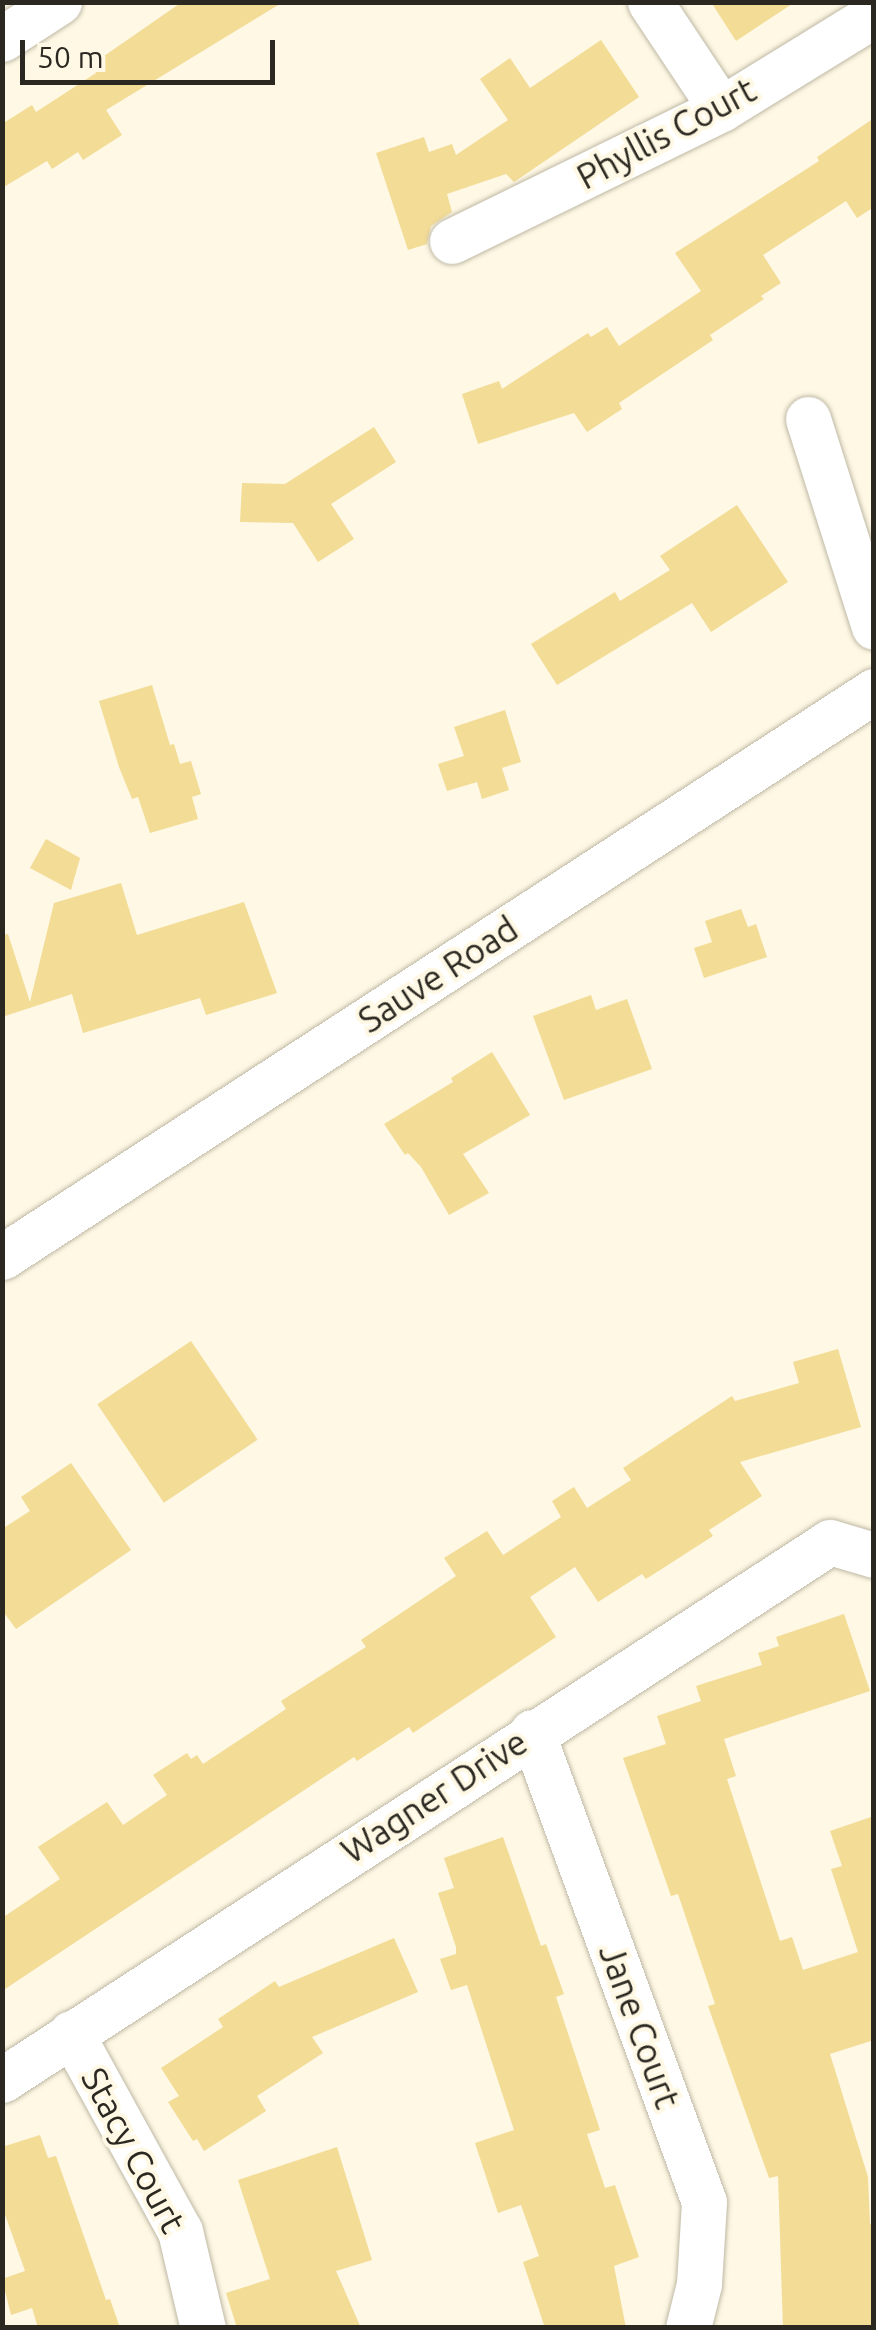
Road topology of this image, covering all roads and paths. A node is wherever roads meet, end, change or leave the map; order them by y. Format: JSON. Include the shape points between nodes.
{"nodes":[{"id":1,"x":59,"y":2,"type":"edge"},
{"id":2,"x":650,"y":2,"type":"edge"},
{"id":3,"x":874,"y":14,"type":"edge"},
{"id":4,"x":2,"y":39,"type":"edge"},
{"id":5,"x":721,"y":109,"type":"junction"},
{"id":6,"x":452,"y":241,"type":"dead end"},
{"id":7,"x":808,"y":420,"type":"dead end"},
{"id":8,"x":874,"y":627,"type":"edge"},
{"id":9,"x":874,"y":690,"type":"edge"},
{"id":10,"x":2,"y":1257,"type":"edge"},
{"id":11,"x":874,"y":1554,"type":"edge"},
{"id":12,"x":532,"y":1732,"type":"junction"},
{"id":13,"x":72,"y":2033,"type":"junction"},
{"id":14,"x":2,"y":2080,"type":"edge"},
{"id":15,"x":203,"y":2328,"type":"edge"},
{"id":16,"x":688,"y":2328,"type":"edge"}],
"edges":[{"from":1,"to":4,"type":"street"},
{"from":2,"to":5,"type":"street"},
{"from":3,"to":5,"type":"street","name":"Phyllis Court"},
{"from":5,"to":6,"type":"street","name":"Phyllis Court"},
{"from":7,"to":8,"type":"street"},
{"from":9,"to":10,"type":"street","name":"Sauve Road"},
{"from":11,"to":12,"type":"street","name":"Wagner Drive","via":[[830,1542]]},
{"from":12,"to":13,"type":"street","name":"Wagner Drive"},
{"from":12,"to":16,"type":"street","name":"Jane Court","via":[[704,2202],[699,2284]]},
{"from":13,"to":14,"type":"street","name":"Wagner Drive"},
{"from":13,"to":15,"type":"street","name":"Stacy Court","via":[[180,2231]]}]}
